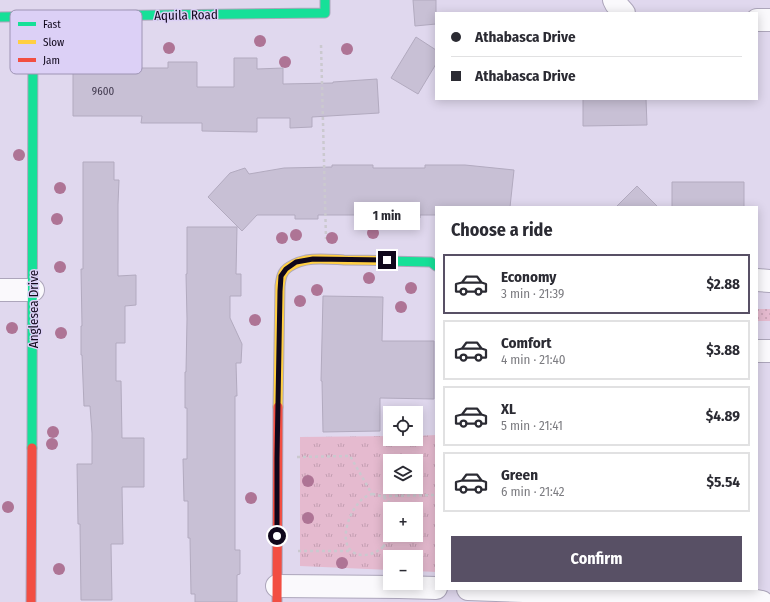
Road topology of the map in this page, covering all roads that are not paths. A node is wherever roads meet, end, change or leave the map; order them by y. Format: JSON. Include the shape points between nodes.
{"nodes":[{"id":1,"x":325,"y":0,"type":"edge"},
{"id":2,"x":614,"y":0,"type":"edge"},
{"id":3,"x":623,"y":12,"type":"edge"},
{"id":4,"x":142,"y":16,"type":"edge"},
{"id":5,"x":758,"y":20,"type":"edge"},
{"id":6,"x":770,"y":20,"type":"edge"},
{"id":7,"x":33,"y":74,"type":"edge"},
{"id":8,"x":435,"y":265,"type":"edge"},
{"id":9,"x":758,"y":280,"type":"edge"},
{"id":10,"x":770,"y":281,"type":"edge"},
{"id":11,"x":0,"y":290,"type":"edge"},
{"id":12,"x":34,"y":290,"type":"junction"},
{"id":13,"x":758,"y":351,"type":"edge"},
{"id":14,"x":770,"y":351,"type":"edge"},
{"id":15,"x":435,"y":588,"type":"edge"},
{"id":16,"x":495,"y":590,"type":"edge"},
{"id":17,"x":277,"y":594,"type":"edge"},
{"id":18,"x":31,"y":602,"type":"edge"},
{"id":19,"x":762,"y":602,"type":"edge"}],
"edges":[{"from":1,"to":4,"type":"street","name":"Aquila Road","via":[[325,13]]},
{"from":2,"to":3,"type":"street"},
{"from":5,"to":6,"type":"street"},
{"from":7,"to":12,"type":"street","name":"Anglesea Drive"},
{"from":8,"to":17,"type":"street","via":[[431,262],[313,259],[296,262],[281,276]]},
{"from":9,"to":10,"type":"street"},
{"from":11,"to":12,"type":"street"},
{"from":12,"to":18,"type":"street","name":"Anglesea Drive"},
{"from":13,"to":14,"type":"street"},
{"from":15,"to":17,"type":"street","via":[[392,586]]},
{"from":16,"to":19,"type":"street"}]}
